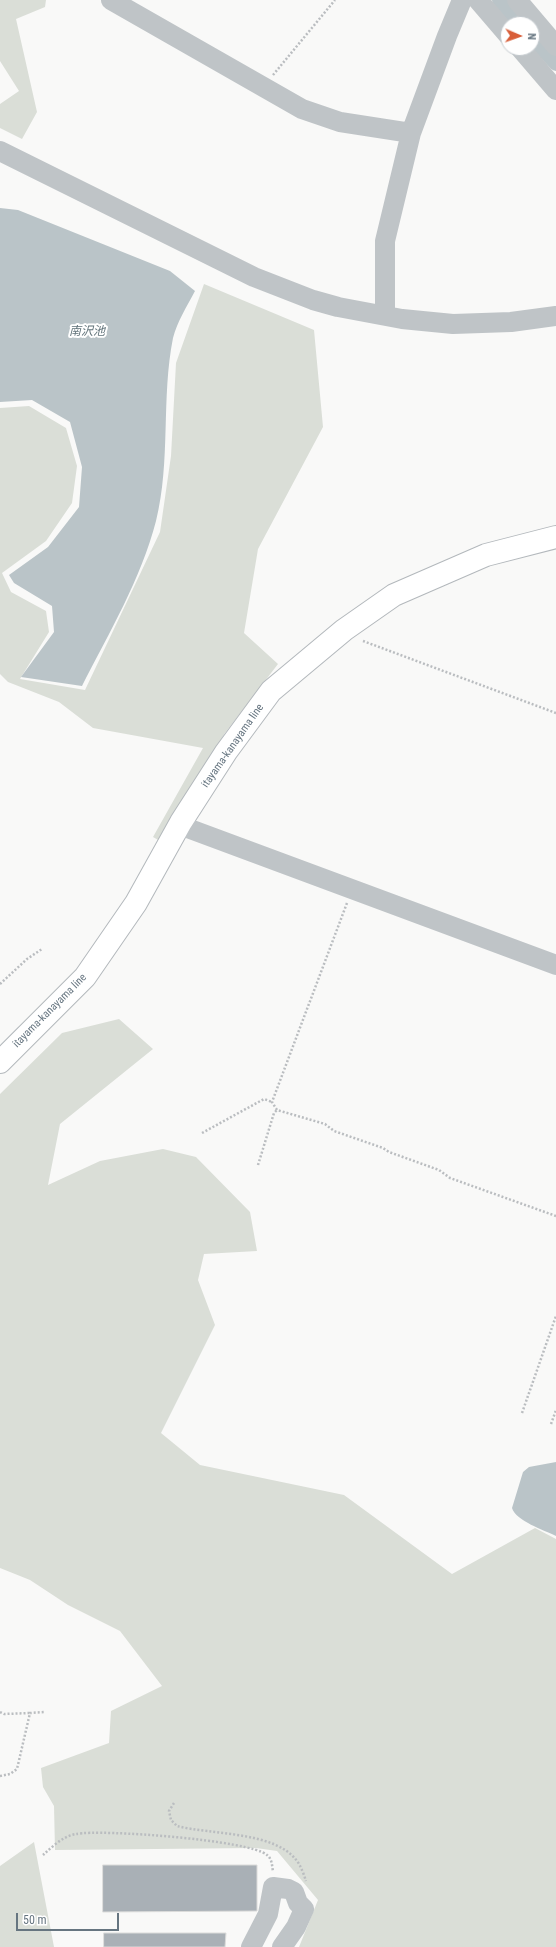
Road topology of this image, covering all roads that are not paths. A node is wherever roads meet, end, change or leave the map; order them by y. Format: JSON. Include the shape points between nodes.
{"nodes":[{"id":1,"x":111,"y":0,"type":"edge"},
{"id":2,"x":462,"y":0,"type":"edge"},
{"id":3,"x":478,"y":0,"type":"edge"},
{"id":4,"x":517,"y":0,"type":"edge"},
{"id":5,"x":500,"y":26,"type":"edge"},
{"id":6,"x":556,"y":46,"type":"edge"},
{"id":7,"x":527,"y":56,"type":"edge"},
{"id":8,"x":556,"y":90,"type":"edge"},
{"id":9,"x":411,"y":133,"type":"junction"},
{"id":10,"x":0,"y":151,"type":"edge"},
{"id":11,"x":385,"y":315,"type":"junction"},
{"id":12,"x":556,"y":316,"type":"edge"},
{"id":13,"x":556,"y":537,"type":"edge"},
{"id":14,"x":182,"y":822,"type":"junction"},
{"id":15,"x":556,"y":965,"type":"edge"},
{"id":16,"x":0,"y":1062,"type":"edge"},
{"id":17,"x":251,"y":1947,"type":"edge"},
{"id":18,"x":282,"y":1947,"type":"edge"}],
"edges":[{"from":1,"to":9,"type":"street","via":[[302,109],[366,127]]},
{"from":2,"to":9,"type":"street"},
{"from":3,"to":5,"type":"street"},
{"from":4,"to":6,"type":"street"},
{"from":7,"to":8,"type":"street"},
{"from":9,"to":11,"type":"street","via":[[385,242]]},
{"from":10,"to":11,"type":"street","via":[[254,277],[338,308]]},
{"from":11,"to":12,"type":"street","via":[[428,322],[472,324]]},
{"from":13,"to":14,"type":"main road","name":"itayama-kanayama line","via":[[486,555],[394,595],[344,630],[271,691],[226,752]]},
{"from":14,"to":15,"type":"street","via":[[190,829]]},
{"from":14,"to":16,"type":"main road","name":"itayama-kanayama line","via":[[136,903],[85,977]]},
{"from":17,"to":18,"type":"street","via":[[268,1914],[272,1887],[294,1892],[298,1903],[304,1909],[296,1927]]}]}
